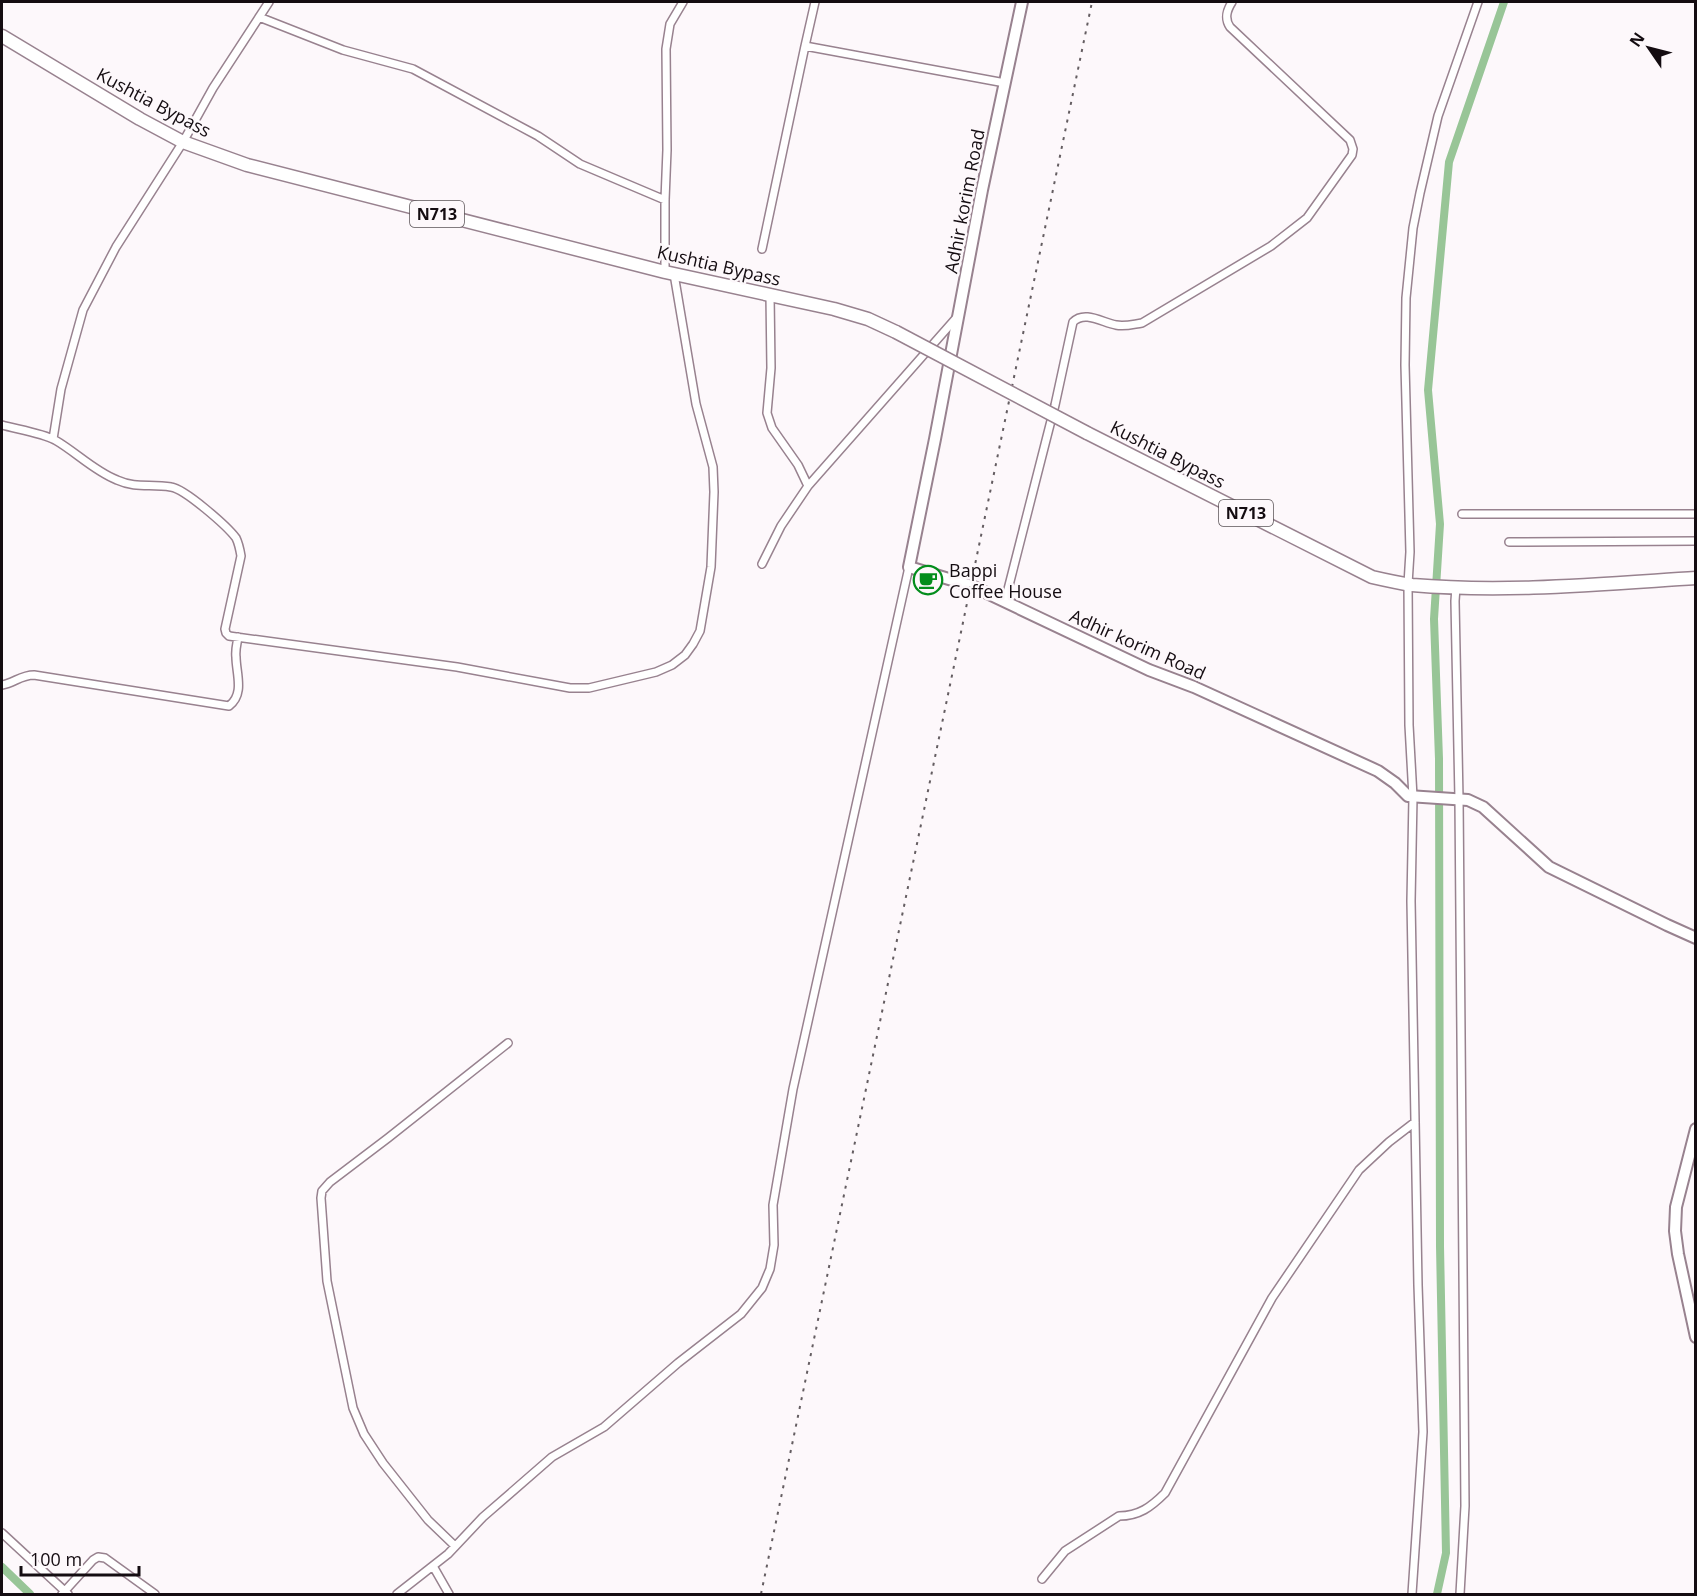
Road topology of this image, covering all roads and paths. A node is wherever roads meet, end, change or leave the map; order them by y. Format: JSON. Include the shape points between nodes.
{"nodes":[{"id":1,"x":269,"y":2,"type":"edge"},
{"id":2,"x":683,"y":2,"type":"edge"},
{"id":3,"x":815,"y":2,"type":"edge"},
{"id":4,"x":1022,"y":2,"type":"edge"},
{"id":5,"x":1232,"y":2,"type":"edge"},
{"id":6,"x":1478,"y":2,"type":"edge"},
{"id":7,"x":259,"y":17,"type":"junction"},
{"id":8,"x":2,"y":36,"type":"edge"},
{"id":9,"x":805,"y":46,"type":"junction"},
{"id":10,"x":1005,"y":83,"type":"junction"},
{"id":11,"x":183,"y":142,"type":"junction"},
{"id":12,"x":665,"y":200,"type":"junction"},
{"id":13,"x":762,"y":249,"type":"dead end"},
{"id":14,"x":669,"y":273,"type":"junction"},
{"id":15,"x":770,"y":295,"type":"junction"},
{"id":16,"x":958,"y":315,"type":"junction"},
{"id":17,"x":2,"y":425,"type":"edge"},
{"id":18,"x":53,"y":439,"type":"junction"},
{"id":19,"x":808,"y":486,"type":"junction"},
{"id":20,"x":1462,"y":514,"type":"dead end"},
{"id":21,"x":1695,"y":514,"type":"edge"},
{"id":22,"x":1695,"y":541,"type":"edge"},
{"id":23,"x":1509,"y":542,"type":"dead end"},
{"id":24,"x":762,"y":564,"type":"dead end"},
{"id":25,"x":909,"y":567,"type":"junction"},
{"id":26,"x":1695,"y":578,"type":"edge"},
{"id":27,"x":1409,"y":584,"type":"junction"},
{"id":28,"x":1455,"y":587,"type":"junction"},
{"id":29,"x":1005,"y":601,"type":"junction"},
{"id":30,"x":238,"y":638,"type":"junction"},
{"id":31,"x":2,"y":685,"type":"edge"},
{"id":32,"x":1415,"y":797,"type":"junction"},
{"id":33,"x":1459,"y":799,"type":"junction"},
{"id":34,"x":1695,"y":938,"type":"edge"},
{"id":35,"x":508,"y":1043,"type":"dead end"},
{"id":36,"x":1415,"y":1122,"type":"junction"},
{"id":37,"x":1695,"y":1129,"type":"edge"},
{"id":38,"x":1695,"y":1337,"type":"edge"},
{"id":39,"x":2,"y":1533,"type":"edge"},
{"id":40,"x":455,"y":1546,"type":"junction"},
{"id":41,"x":433,"y":1566,"type":"junction"},
{"id":42,"x":1042,"y":1579,"type":"dead end"},
{"id":43,"x":65,"y":1594,"type":"edge"},
{"id":44,"x":155,"y":1594,"type":"edge"},
{"id":45,"x":397,"y":1594,"type":"edge"},
{"id":46,"x":449,"y":1594,"type":"edge"},
{"id":47,"x":1412,"y":1594,"type":"edge"},
{"id":48,"x":1460,"y":1594,"type":"edge"}],
"edges":[{"from":1,"to":7,"type":"street"},
{"from":2,"to":12,"type":"street","via":[[666,36]]},
{"from":3,"to":9,"type":"street"},
{"from":4,"to":10,"type":"main road","name":"Adhir korim Road"},
{"from":5,"to":29,"type":"street","via":[[1226,14],[1230,27],[1350,140],[1352,155],[1307,218],[1261,252],[1142,323],[1119,326],[1083,316],[1073,322]]},
{"from":6,"to":27,"type":"street","via":[[1438,116],[1413,228],[1405,365]]},
{"from":7,"to":11,"type":"street"},
{"from":7,"to":12,"type":"street","via":[[343,50],[413,69],[538,136],[580,164]]},
{"from":8,"to":11,"type":"highway","name":"Kushtia Bypass","number":"N713"},
{"from":9,"to":10,"type":"street"},
{"from":9,"to":13,"type":"street"},
{"from":10,"to":16,"type":"main road","name":"Adhir korim Road"},
{"from":11,"to":14,"type":"highway","name":"Kushtia Bypass","number":"N713","via":[[247,165]]},
{"from":11,"to":18,"type":"street","via":[[116,247],[83,310],[61,389]]},
{"from":12,"to":14,"type":"street"},
{"from":14,"to":15,"type":"highway","name":"Kushtia Bypass","number":"N713"},
{"from":14,"to":30,"type":"street","via":[[713,467],[711,567],[700,631],[685,655],[656,672],[589,688],[570,688],[457,667]]},
{"from":15,"to":19,"type":"street","via":[[767,413]]},
{"from":15,"to":27,"type":"highway","name":"Kushtia Bypass","number":"N713","bridge":true,"via":[[834,309],[897,332],[1372,577]]},
{"from":16,"to":19,"type":"street"},
{"from":16,"to":25,"type":"main road","name":"Adhir korim Road"},
{"from":17,"to":18,"type":"street"},
{"from":18,"to":30,"type":"street","via":[[119,481],[132,486],[174,487],[185,492],[235,537],[241,556],[225,629]]},
{"from":19,"to":24,"type":"street"},
{"from":20,"to":21,"type":"street"},
{"from":22,"to":23,"type":"street"},
{"from":25,"to":29,"type":"main road","name":"Adhir korim Road","via":[[970,585]]},
{"from":25,"to":40,"type":"street","via":[[793,1089],[773,1205],[774,1245],[762,1288],[741,1314],[604,1427],[552,1457]]},
{"from":26,"to":28,"type":"highway","name":"Kushtia Bypass","number":"N713","via":[[1526,588]]},
{"from":27,"to":28,"type":"highway","name":"Kushtia Bypass","number":"N713"},
{"from":27,"to":32,"type":"street","via":[[1409,725]]},
{"from":28,"to":33,"type":"street"},
{"from":29,"to":32,"type":"main road","name":"Adhir korim Road","via":[[1149,670],[1378,771],[1408,796]]},
{"from":30,"to":31,"type":"street","via":[[238,689],[229,706],[34,675]]},
{"from":32,"to":33,"type":"main road"},
{"from":32,"to":36,"type":"street","via":[[1411,901]]},
{"from":33,"to":34,"type":"main road","via":[[1483,807],[1549,867]]},
{"from":33,"to":48,"type":"street","via":[[1465,1506]]},
{"from":35,"to":40,"type":"street","via":[[330,1182],[321,1198],[327,1281],[353,1408],[383,1463],[428,1520]]},
{"from":36,"to":42,"type":"street","via":[[1359,1170],[1278,1288],[1165,1493],[1153,1505],[1139,1513],[1119,1516],[1065,1551]]},
{"from":36,"to":47,"type":"street","via":[[1423,1432]]},
{"from":37,"to":38,"type":"main road","via":[[1676,1207],[1675,1231]]},
{"from":39,"to":43,"type":"street"},
{"from":40,"to":41,"type":"street"},
{"from":41,"to":45,"type":"street"},
{"from":41,"to":46,"type":"street"},
{"from":43,"to":44,"type":"street","via":[[98,1557]]}]}
